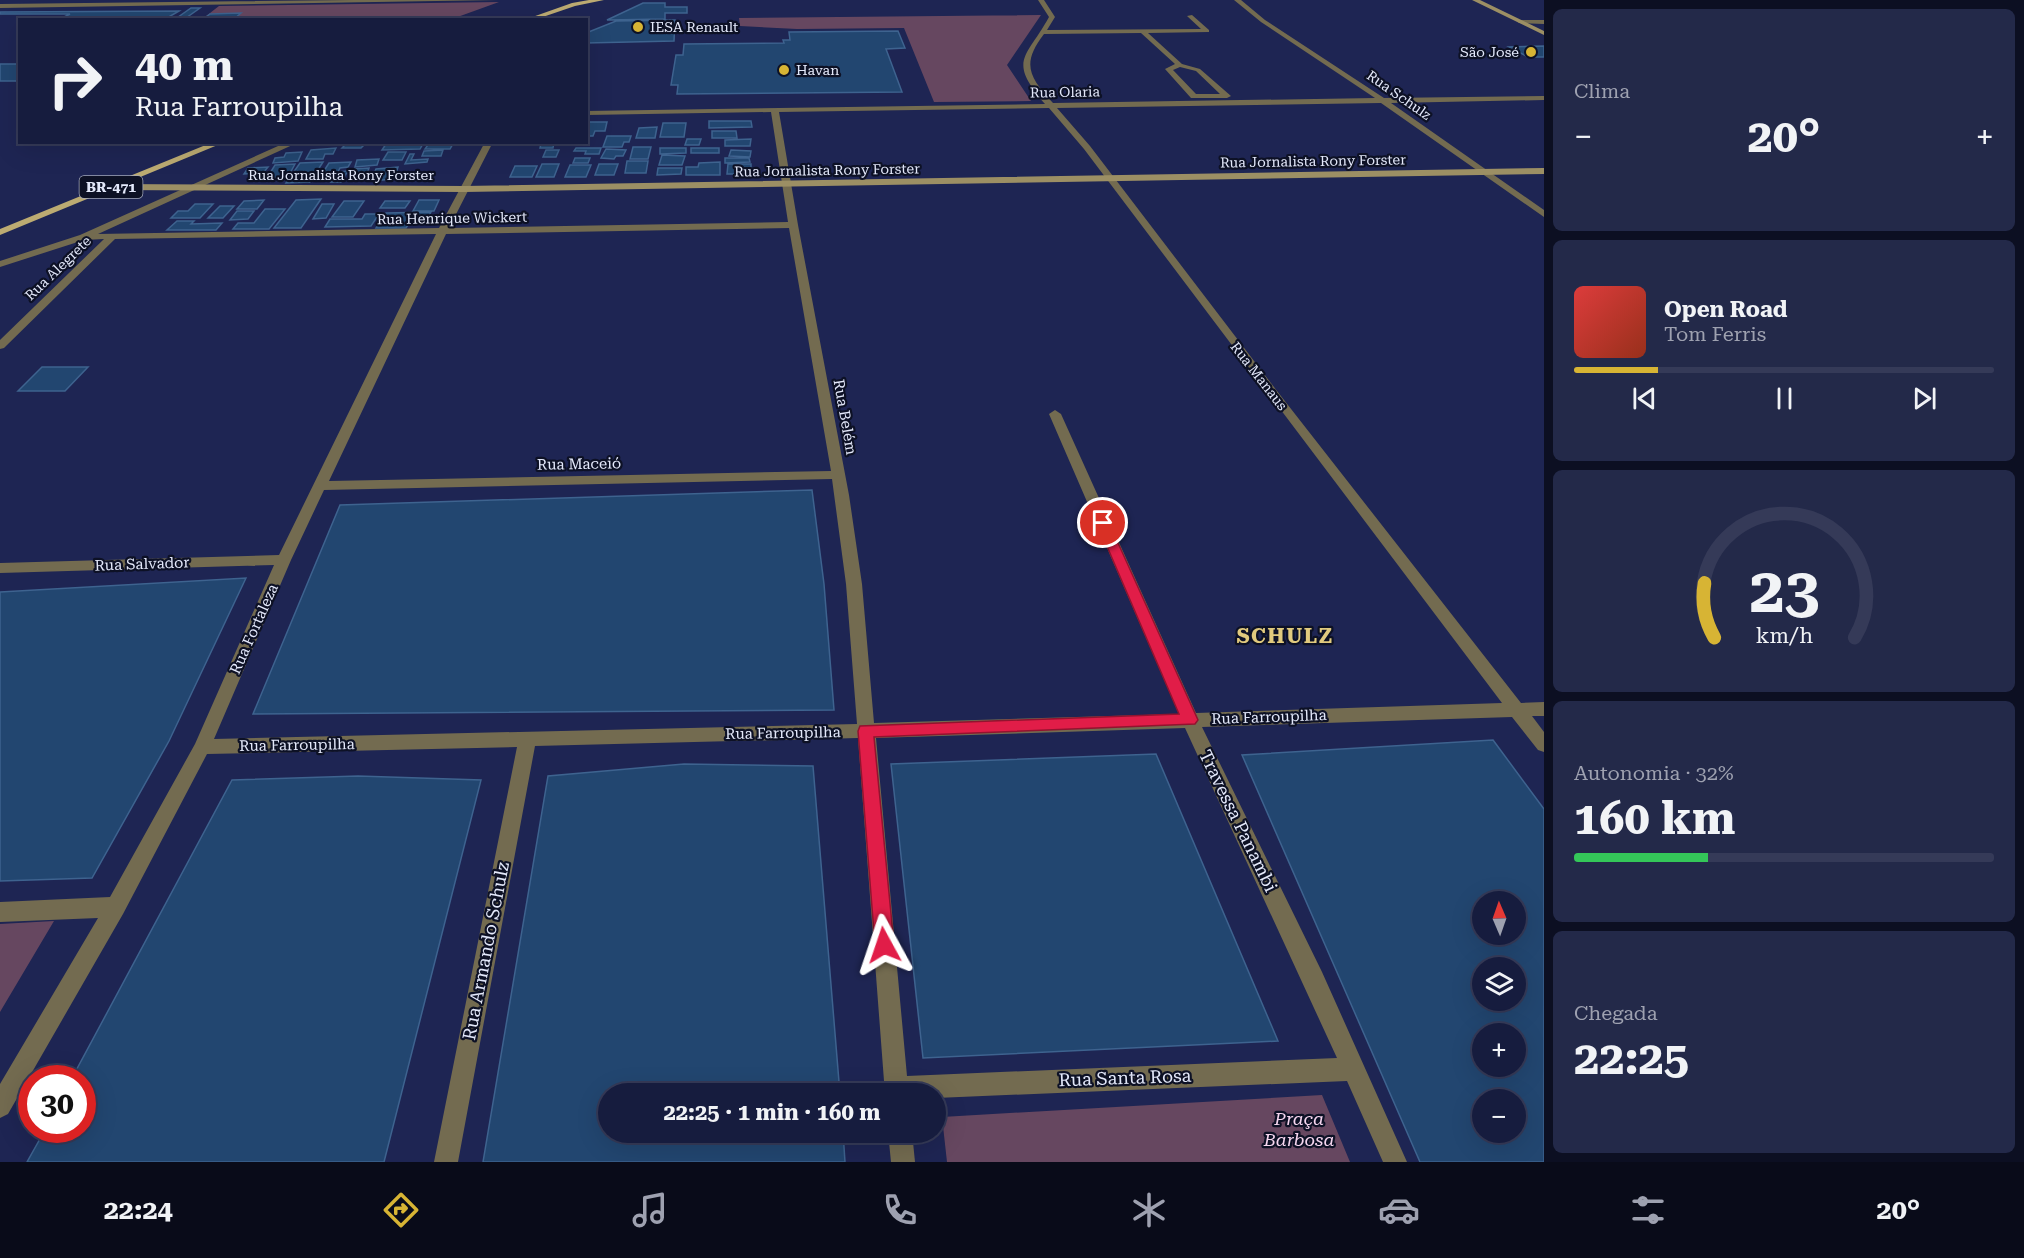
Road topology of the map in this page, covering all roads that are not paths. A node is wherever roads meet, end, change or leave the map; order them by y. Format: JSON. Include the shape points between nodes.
{"nodes":[{"id":1,"x":495,"y":0,"type":"edge"},
{"id":2,"x":560,"y":0,"type":"edge"},
{"id":3,"x":574,"y":0,"type":"edge"},
{"id":4,"x":601,"y":0,"type":"edge"},
{"id":5,"x":1041,"y":0,"type":"edge"},
{"id":6,"x":1237,"y":0,"type":"edge"},
{"id":7,"x":1474,"y":0,"type":"edge"},
{"id":8,"x":0,"y":6,"type":"edge"},
{"id":9,"x":1190,"y":16,"type":"dead end"},
{"id":10,"x":529,"y":18,"type":"edge"},
{"id":11,"x":531,"y":18,"type":"edge"},
{"id":12,"x":532,"y":18,"type":"edge"},
{"id":13,"x":1520,"y":22,"type":"junction"},
{"id":14,"x":1544,"y":22,"type":"edge"},
{"id":15,"x":1043,"y":32,"type":"junction"},
{"id":16,"x":1143,"y":32,"type":"junction"},
{"id":17,"x":1544,"y":33,"type":"edge"},
{"id":18,"x":1180,"y":65,"type":"junction"},
{"id":19,"x":1544,"y":98,"type":"edge"},
{"id":20,"x":1382,"y":100,"type":"junction"},
{"id":21,"x":1050,"y":106,"type":"junction"},
{"id":22,"x":776,"y":111,"type":"junction"},
{"id":23,"x":588,"y":113,"type":"edge"},
{"id":24,"x":216,"y":144,"type":"edge"},
{"id":25,"x":291,"y":144,"type":"edge"},
{"id":26,"x":488,"y":144,"type":"edge"},
{"id":27,"x":1544,"y":171,"type":"edge"},
{"id":28,"x":1485,"y":172,"type":"junction"},
{"id":29,"x":1110,"y":178,"type":"junction"},
{"id":30,"x":787,"y":184,"type":"junction"},
{"id":31,"x":110,"y":187,"type":"junction"},
{"id":32,"x":194,"y":188,"type":"junction"},
{"id":33,"x":464,"y":189,"type":"junction"},
{"id":34,"x":1544,"y":214,"type":"edge"},
{"id":35,"x":793,"y":225,"type":"junction"},
{"id":36,"x":0,"y":232,"type":"edge"},
{"id":37,"x":442,"y":232,"type":"junction"},
{"id":38,"x":82,"y":237,"type":"junction"},
{"id":39,"x":112,"y":237,"type":"junction"},
{"id":40,"x":0,"y":264,"type":"edge"},
{"id":41,"x":0,"y":346,"type":"edge"},
{"id":42,"x":1055,"y":414,"type":"dead end"},
{"id":43,"x":838,"y":475,"type":"junction"},
{"id":44,"x":320,"y":486,"type":"junction"},
{"id":45,"x":284,"y":560,"type":"junction"},
{"id":46,"x":0,"y":568,"type":"edge"},
{"id":47,"x":1544,"y":709,"type":"edge"},
{"id":48,"x":1516,"y":710,"type":"junction"},
{"id":49,"x":1190,"y":720,"type":"junction"},
{"id":50,"x":866,"y":731,"type":"junction"},
{"id":51,"x":527,"y":740,"type":"junction"},
{"id":52,"x":1544,"y":745,"type":"edge"},
{"id":53,"x":202,"y":747,"type":"junction"},
{"id":54,"x":116,"y":907,"type":"junction"},
{"id":55,"x":0,"y":912,"type":"edge"},
{"id":56,"x":1354,"y":1069,"type":"junction"},
{"id":57,"x":896,"y":1083,"type":"edge"},
{"id":58,"x":946,"y":1089,"type":"edge"},
{"id":59,"x":0,"y":1106,"type":"edge"},
{"id":60,"x":901,"y":1143,"type":"edge"},
{"id":61,"x":446,"y":1162,"type":"edge"},
{"id":62,"x":903,"y":1162,"type":"edge"},
{"id":63,"x":1395,"y":1162,"type":"edge"}],
"edges":[{"from":1,"to":8,"type":"street"},
{"from":2,"to":10,"type":"main road"},
{"from":3,"to":11,"type":"main road"},
{"from":4,"to":12,"type":"main road"},
{"from":5,"to":15,"type":"street","name":"Rua Manaus","via":[[1052,16]]},
{"from":6,"to":20,"type":"street","name":"Rua Schulz"},
{"from":7,"to":13,"type":"street"},
{"from":9,"to":16,"type":"street","via":[[1207,31]]},
{"from":13,"to":14,"type":"street"},
{"from":13,"to":17,"type":"street"},
{"from":15,"to":16,"type":"street"},
{"from":15,"to":21,"type":"street","name":"Rua Manaus","via":[[1032,45],[1026,69]]},
{"from":16,"to":18,"type":"street"},
{"from":18,"to":18,"type":"street","via":[[1168,69],[1194,96],[1227,96],[1198,70]]},
{"from":19,"to":20,"type":"street","name":"Rua Olaria"},
{"from":20,"to":21,"type":"street","name":"Rua Olaria"},
{"from":20,"to":28,"type":"street","name":"Rua Schulz"},
{"from":21,"to":22,"type":"street","name":"Rua Olaria"},
{"from":21,"to":29,"type":"street","name":"Rua Manaus"},
{"from":22,"to":23,"type":"street","name":"Rua Olaria"},
{"from":22,"to":30,"type":"street","name":"Rua Belém"},
{"from":24,"to":31,"type":"main road","number":"BR-471"},
{"from":25,"to":32,"type":"street"},
{"from":26,"to":33,"type":"street","name":"Rua Fortaleza"},
{"from":27,"to":28,"type":"street","name":"Rua Jornalista Rony Forster"},
{"from":28,"to":29,"type":"street","name":"Rua Jornalista Rony Forster"},
{"from":28,"to":34,"type":"street","name":"Rua Schulz"},
{"from":29,"to":30,"type":"street","name":"Rua Jornalista Rony Forster"},
{"from":29,"to":48,"type":"street","name":"Rua Manaus"},
{"from":30,"to":33,"type":"street","name":"Rua Jornalista Rony Forster"},
{"from":30,"to":35,"type":"street","name":"Rua Belém"},
{"from":31,"to":32,"type":"street","name":"Rua Jornalista Rony Forster"},
{"from":31,"to":36,"type":"main road","number":"BR-471"},
{"from":32,"to":33,"type":"street","name":"Rua Jornalista Rony Forster"},
{"from":32,"to":38,"type":"street"},
{"from":33,"to":37,"type":"street","name":"Rua Fortaleza"},
{"from":35,"to":37,"type":"street","name":"Rua Henrique Wickert"},
{"from":35,"to":43,"type":"street","name":"Rua Belém"},
{"from":37,"to":39,"type":"street","name":"Rua Henrique Wickert"},
{"from":37,"to":44,"type":"street","name":"Rua Fortaleza"},
{"from":38,"to":39,"type":"street","name":"Rua Henrique Wickert"},
{"from":38,"to":40,"type":"street"},
{"from":39,"to":41,"type":"street","name":"Rua Alegrete"},
{"from":42,"to":49,"type":"street","name":"Travessa Panambi"},
{"from":43,"to":44,"type":"street","name":"Rua Maceió"},
{"from":43,"to":50,"type":"street","name":"Rua Belém","via":[[858,618]]},
{"from":44,"to":45,"type":"street","name":"Rua Fortaleza"},
{"from":45,"to":46,"type":"street","name":"Rua Salvador"},
{"from":45,"to":53,"type":"street","name":"Rua Fortaleza"},
{"from":47,"to":48,"type":"street","name":"Rua Farroupilha"},
{"from":48,"to":49,"type":"street","name":"Rua Farroupilha"},
{"from":48,"to":52,"type":"street","name":"Rua Manaus"},
{"from":49,"to":50,"type":"street","name":"Rua Farroupilha"},
{"from":49,"to":56,"type":"street","name":"Travessa Panambi"},
{"from":50,"to":51,"type":"street","name":"Rua Farroupilha"},
{"from":50,"to":57,"type":"street","name":"Rua Belém"},
{"from":51,"to":53,"type":"street","name":"Rua Farroupilha"},
{"from":51,"to":61,"type":"street","name":"Rua Armando Schulz"},
{"from":53,"to":54,"type":"street","name":"Rua Fortaleza"},
{"from":54,"to":55,"type":"street"},
{"from":54,"to":59,"type":"street","name":"Rua Fortaleza"},
{"from":56,"to":58,"type":"street","name":"Rua Santa Rosa"},
{"from":56,"to":63,"type":"street","name":"Travessa Panambi"},
{"from":60,"to":62,"type":"street"}]}
